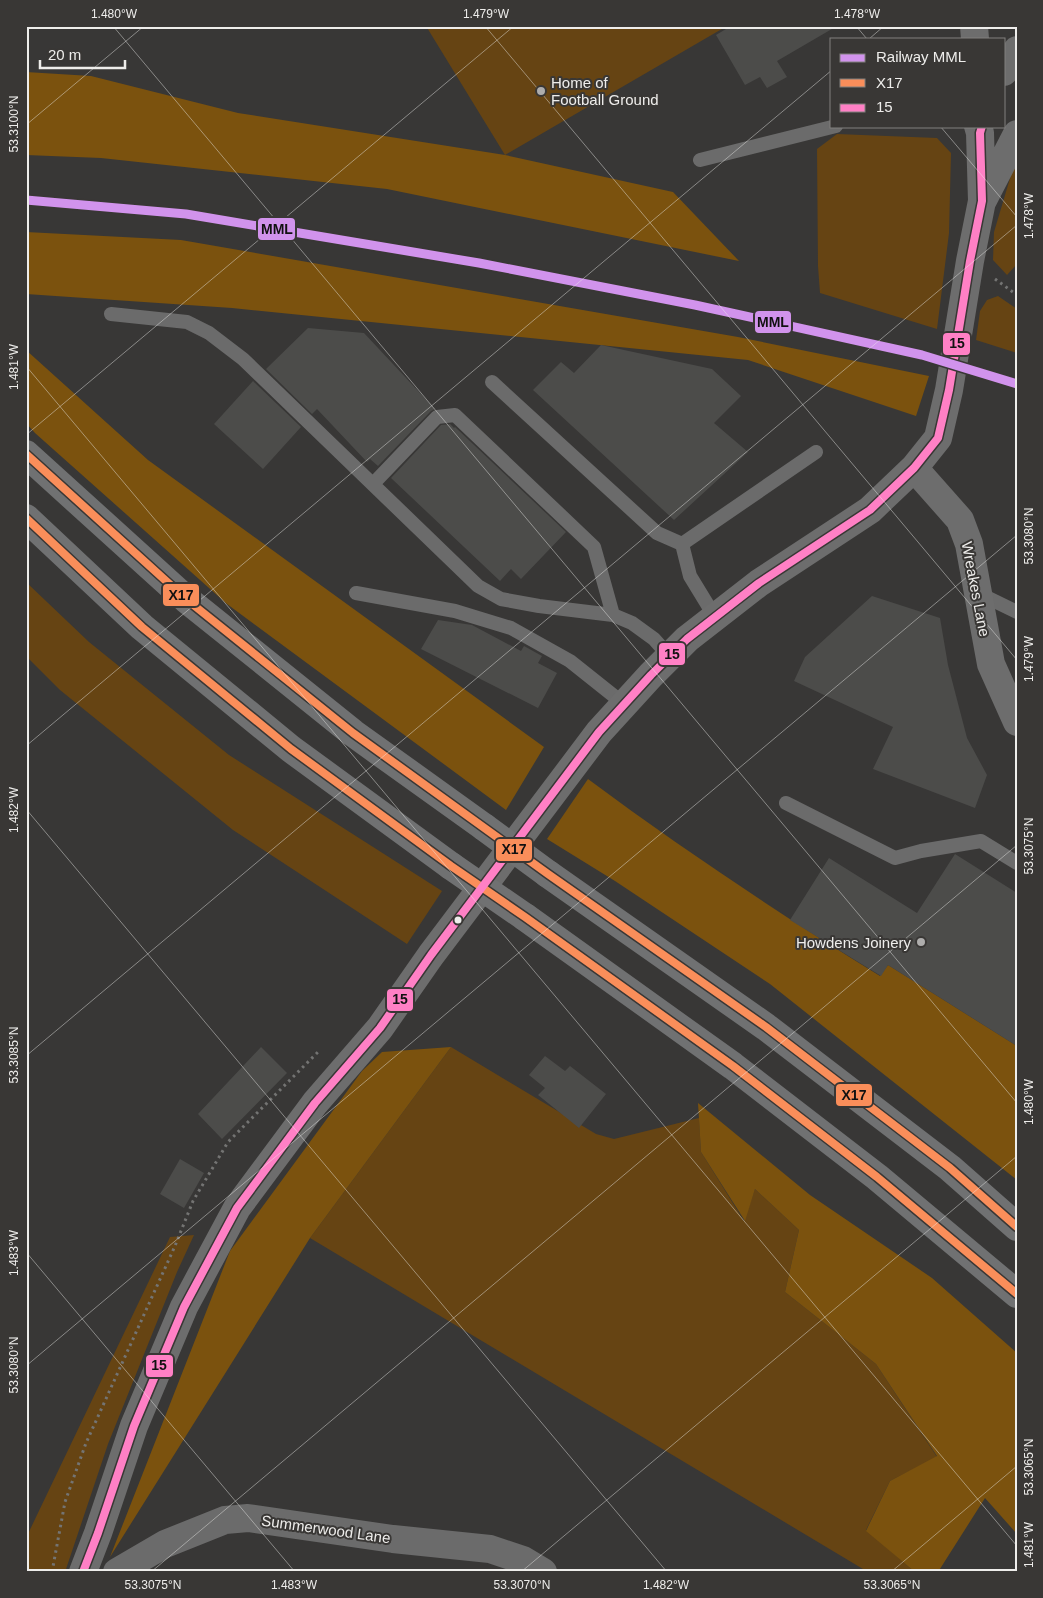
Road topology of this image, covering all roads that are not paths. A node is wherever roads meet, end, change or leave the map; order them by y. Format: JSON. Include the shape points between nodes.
{"nodes":[{"id":1,"x":1017,"y":50,"type":"edge"},
{"id":2,"x":1006,"y":69,"type":"edge"},
{"id":3,"x":830,"y":128,"type":"edge"},
{"id":4,"x":976,"y":128,"type":"edge"},
{"id":5,"x":1017,"y":134,"type":"edge"},
{"id":6,"x":700,"y":160,"type":"dead end"},
{"id":7,"x":982,"y":201,"type":"junction"},
{"id":8,"x":111,"y":314,"type":"dead end"},
{"id":9,"x":492,"y":382,"type":"dead end"},
{"id":10,"x":816,"y":452,"type":"dead end"},
{"id":11,"x":26,"y":454,"type":"edge"},
{"id":12,"x":914,"y":468,"type":"junction"},
{"id":13,"x":373,"y":484,"type":"junction"},
{"id":14,"x":26,"y":518,"type":"edge"},
{"id":15,"x":682,"y":544,"type":"junction"},
{"id":16,"x":978,"y":593,"type":"junction"},
{"id":17,"x":356,"y":594,"type":"dead end"},
{"id":18,"x":1017,"y":612,"type":"edge"},
{"id":19,"x":613,"y":615,"type":"junction"},
{"id":20,"x":715,"y":617,"type":"junction"},
{"id":21,"x":670,"y":657,"type":"junction"},
{"id":22,"x":624,"y":704,"type":"junction"},
{"id":23,"x":1017,"y":722,"type":"edge"},
{"id":24,"x":786,"y":803,"type":"dead end"},
{"id":25,"x":1017,"y":863,"type":"edge"},
{"id":26,"x":1017,"y":1227,"type":"edge"},
{"id":27,"x":1017,"y":1294,"type":"edge"},
{"id":28,"x":83,"y":1572,"type":"edge"},
{"id":29,"x":117,"y":1572,"type":"edge"},
{"id":30,"x":543,"y":1572,"type":"edge"}],
"edges":[{"from":1,"to":2,"type":"main road"},
{"from":3,"to":6,"type":"lane"},
{"from":4,"to":7,"type":"main road"},
{"from":5,"to":7,"type":"main road"},
{"from":7,"to":12,"type":"main road","via":[[938,438]]},
{"from":8,"to":13,"type":"lane","via":[[187,322],[209,334],[243,359]]},
{"from":9,"to":15,"type":"lane","via":[[657,533]]},
{"from":10,"to":15,"type":"lane"},
{"from":11,"to":26,"type":"highway","bridge":true,"via":[[186,599],[353,732],[766,1027],[950,1168]]},
{"from":12,"to":16,"type":"main road","name":"Wreakes Lane","via":[[960,520],[969,544]]},
{"from":12,"to":20,"type":"main road","via":[[870,510],[759,583]]},
{"from":13,"to":19,"type":"lane","via":[[478,586],[501,599]]},
{"from":13,"to":19,"type":"lane","via":[[438,417],[456,415],[594,547]]},
{"from":14,"to":27,"type":"highway","bridge":true,"via":[[142,627],[291,749],[734,1066],[877,1177]]},
{"from":15,"to":20,"type":"lane","via":[[690,576]]},
{"from":16,"to":18,"type":"lane"},
{"from":16,"to":23,"type":"main road","name":"Wreakes Lane","via":[[991,664]]},
{"from":17,"to":22,"type":"lane","via":[[455,611],[511,628],[570,661]]},
{"from":19,"to":21,"type":"lane","via":[[632,623],[654,639]]},
{"from":20,"to":21,"type":"main road"},
{"from":21,"to":22,"type":"main road"},
{"from":22,"to":28,"type":"main road","via":[[527,826],[380,1028],[315,1103],[237,1208],[180,1316],[134,1426]]},
{"from":24,"to":25,"type":"lane","via":[[895,858],[981,842]]},
{"from":29,"to":30,"type":"street","name":"Summerwood Lane","via":[[165,1544],[226,1520],[248,1518],[392,1539],[490,1549],[523,1560]]}]}
